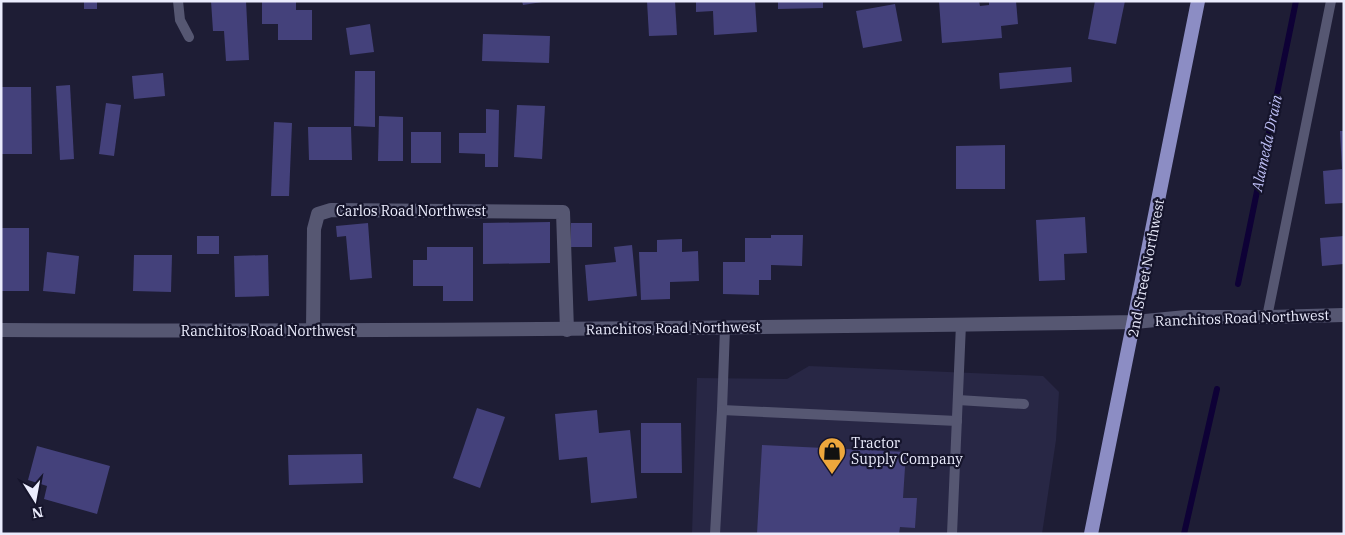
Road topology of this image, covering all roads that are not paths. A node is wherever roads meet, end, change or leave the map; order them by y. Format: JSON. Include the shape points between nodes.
{"nodes":[{"id":1,"x":178,"y":1,"type":"edge"},
{"id":2,"x":1198,"y":1,"type":"edge"},
{"id":3,"x":1330,"y":1,"type":"edge"},
{"id":4,"x":189,"y":37,"type":"dead end"},
{"id":5,"x":1344,"y":315,"type":"edge"},
{"id":6,"x":1267,"y":317,"type":"junction"},
{"id":7,"x":1135,"y":322,"type":"junction"},
{"id":8,"x":961,"y":324,"type":"junction"},
{"id":9,"x":725,"y":328,"type":"junction"},
{"id":10,"x":1,"y":330,"type":"edge"},
{"id":11,"x":568,"y":330,"type":"junction"},
{"id":12,"x":313,"y":331,"type":"junction"},
{"id":13,"x":958,"y":400,"type":"junction"},
{"id":14,"x":1024,"y":404,"type":"dead end"},
{"id":15,"x":722,"y":410,"type":"junction"},
{"id":16,"x":957,"y":421,"type":"junction"},
{"id":17,"x":715,"y":534,"type":"edge"},
{"id":18,"x":952,"y":534,"type":"edge"},
{"id":19,"x":1091,"y":534,"type":"edge"}],
"edges":[{"from":1,"to":4,"type":"lane","via":[[180,20]]},
{"from":2,"to":7,"type":"main road","name":"2nd Street Northwest"},
{"from":3,"to":6,"type":"lane"},
{"from":5,"to":6,"type":"street","name":"Ranchitos Road Northwest"},
{"from":6,"to":7,"type":"street","name":"Ranchitos Road Northwest","via":[[1186,317]]},
{"from":7,"to":8,"type":"street","name":"Ranchitos Road Northwest"},
{"from":7,"to":19,"type":"main road","name":"2nd Street Northwest"},
{"from":8,"to":9,"type":"street","name":"Ranchitos Road Northwest"},
{"from":8,"to":13,"type":"lane"},
{"from":9,"to":11,"type":"street","name":"Ranchitos Road Northwest"},
{"from":9,"to":15,"type":"lane"},
{"from":10,"to":12,"type":"street","name":"Ranchitos Road Northwest"},
{"from":11,"to":12,"type":"street","name":"Ranchitos Road Northwest"},
{"from":11,"to":12,"type":"street","name":"Carlos Road Northwest","via":[[563,212],[331,210],[318,214],[314,229]]},
{"from":13,"to":14,"type":"lane"},
{"from":13,"to":16,"type":"lane"},
{"from":15,"to":16,"type":"lane"},
{"from":15,"to":17,"type":"lane"},
{"from":16,"to":18,"type":"lane"}]}
